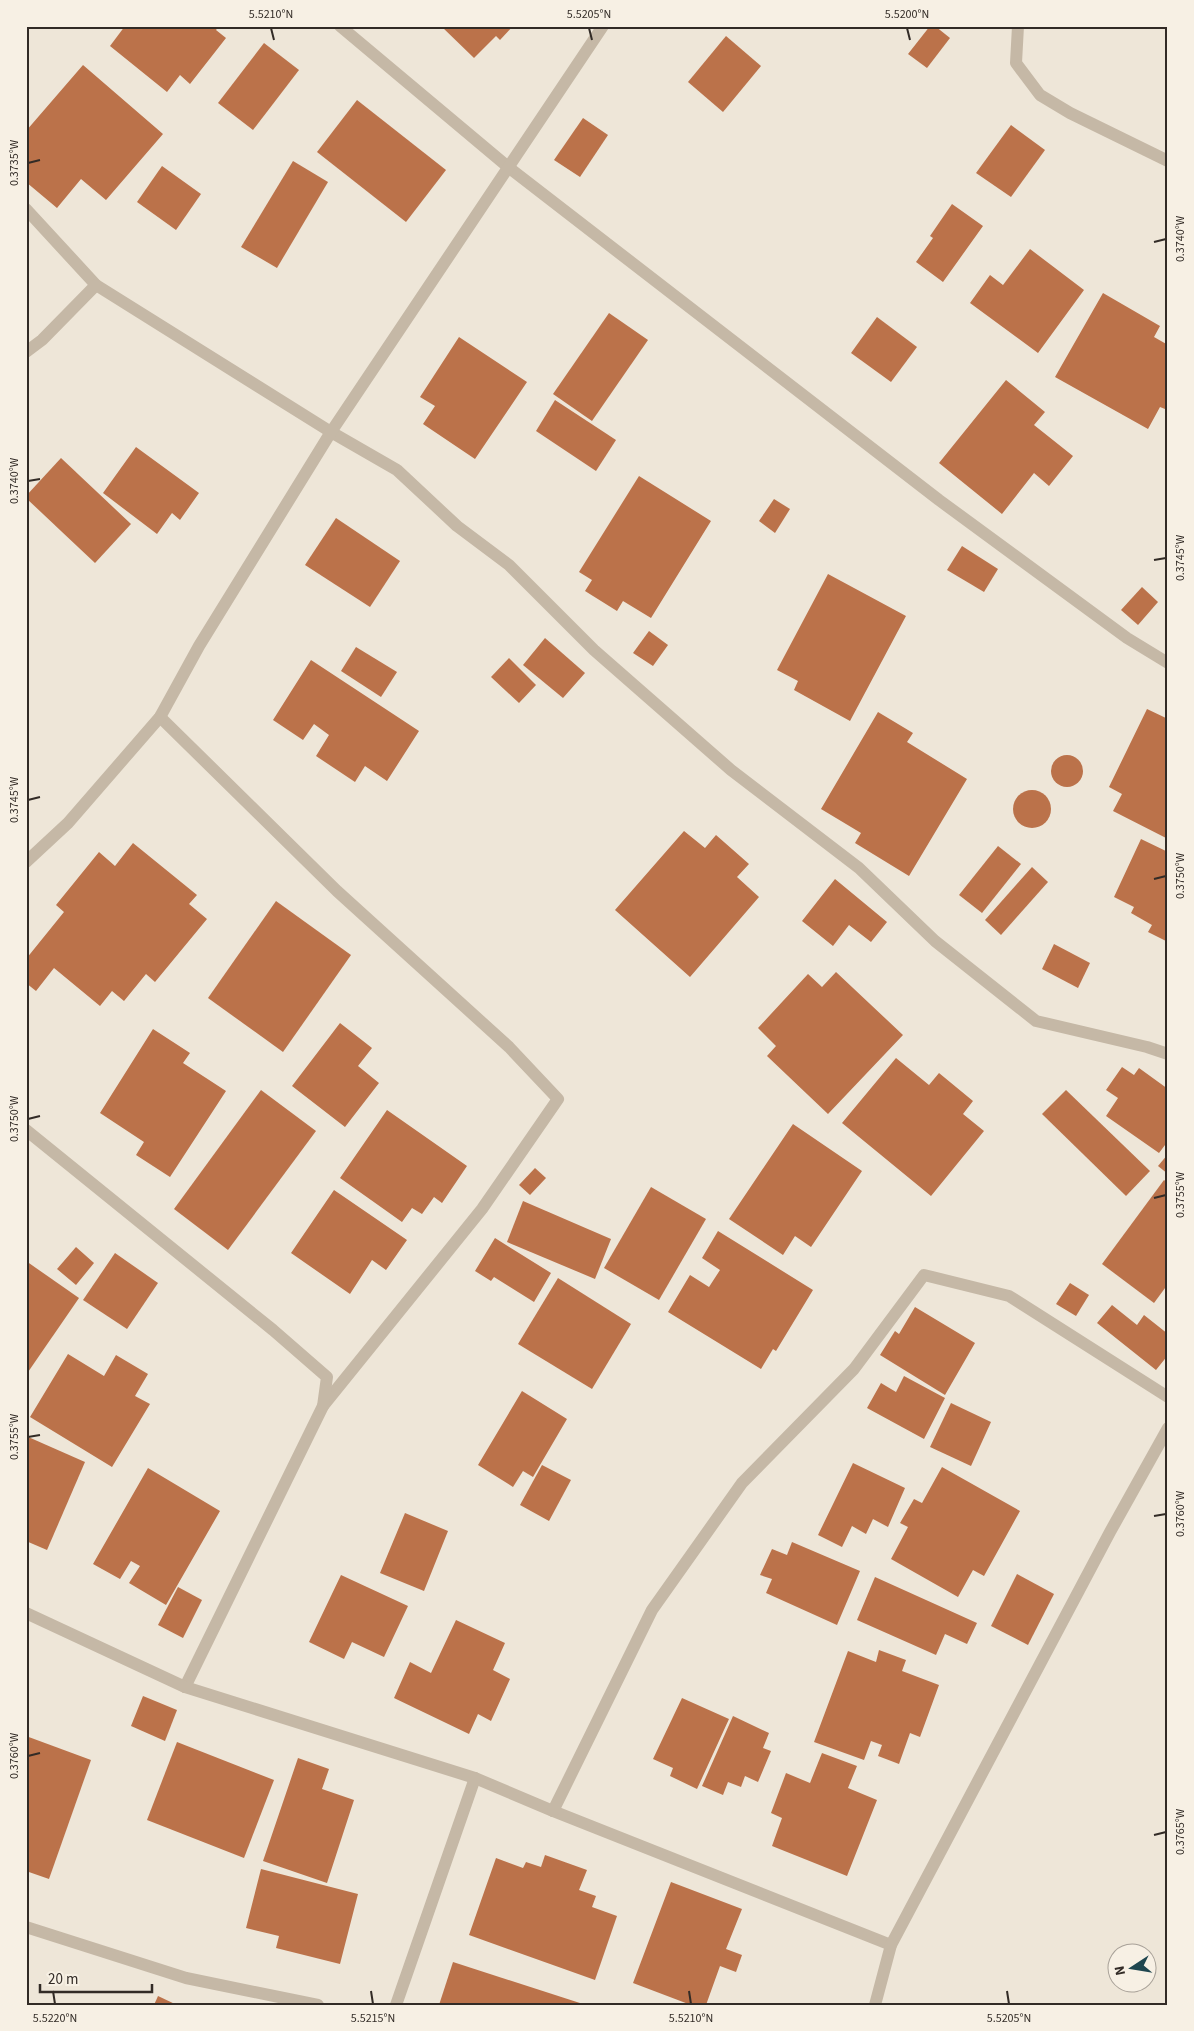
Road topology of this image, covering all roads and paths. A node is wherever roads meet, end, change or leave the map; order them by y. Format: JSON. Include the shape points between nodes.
{"nodes":[{"id":1,"x":340,"y":26,"type":"edge"},
{"id":2,"x":603,"y":26,"type":"edge"},
{"id":3,"x":1018,"y":26,"type":"edge"},
{"id":4,"x":1168,"y":161,"type":"edge"},
{"id":5,"x":508,"y":167,"type":"junction"},
{"id":6,"x":26,"y":209,"type":"edge"},
{"id":7,"x":96,"y":285,"type":"junction"},
{"id":8,"x":26,"y":352,"type":"edge"},
{"id":9,"x":330,"y":432,"type":"junction"},
{"id":10,"x":1168,"y":663,"type":"edge"},
{"id":11,"x":160,"y":717,"type":"junction"},
{"id":12,"x":26,"y":862,"type":"edge"},
{"id":13,"x":1168,"y":1054,"type":"edge"},
{"id":14,"x":26,"y":1130,"type":"edge"},
{"id":15,"x":1168,"y":1397,"type":"edge"},
{"id":16,"x":323,"y":1406,"type":"junction"},
{"id":17,"x":1168,"y":1428,"type":"edge"},
{"id":18,"x":26,"y":1614,"type":"edge"},
{"id":19,"x":185,"y":1687,"type":"junction"},
{"id":20,"x":475,"y":1778,"type":"junction"},
{"id":21,"x":553,"y":1811,"type":"junction"},
{"id":22,"x":26,"y":1927,"type":"edge"},
{"id":23,"x":890,"y":1945,"type":"junction"},
{"id":24,"x":318,"y":2005,"type":"edge"},
{"id":25,"x":396,"y":2005,"type":"edge"},
{"id":26,"x":875,"y":2005,"type":"edge"}],
"edges":[{"from":1,"to":5,"type":"street"},
{"from":2,"to":5,"type":"street"},
{"from":3,"to":4,"type":"street","via":[[1016,64],[1040,95]]},
{"from":5,"to":9,"type":"street"},
{"from":5,"to":10,"type":"street","via":[[939,500],[1127,638]]},
{"from":6,"to":7,"type":"street"},
{"from":7,"to":8,"type":"street"},
{"from":7,"to":9,"type":"street"},
{"from":9,"to":11,"type":"street","via":[[199,646]]},
{"from":9,"to":13,"type":"street","via":[[397,470],[457,526],[509,565],[594,650],[731,770],[859,868],[935,941],[1036,1021]]},
{"from":11,"to":12,"type":"street","via":[[68,823]]},
{"from":11,"to":16,"type":"street","via":[[337,891],[509,1048],[558,1099],[482,1209]]},
{"from":14,"to":16,"type":"street","via":[[273,1330],[326,1377]]},
{"from":15,"to":21,"type":"street","via":[[1009,1296],[924,1275],[854,1369],[742,1483],[652,1610]]},
{"from":16,"to":19,"type":"street"},
{"from":17,"to":23,"type":"street"},
{"from":18,"to":19,"type":"street"},
{"from":19,"to":20,"type":"street"},
{"from":20,"to":21,"type":"street"},
{"from":20,"to":25,"type":"street"},
{"from":21,"to":23,"type":"street"},
{"from":22,"to":24,"type":"street","via":[[186,1978]]},
{"from":23,"to":26,"type":"street"}]}
